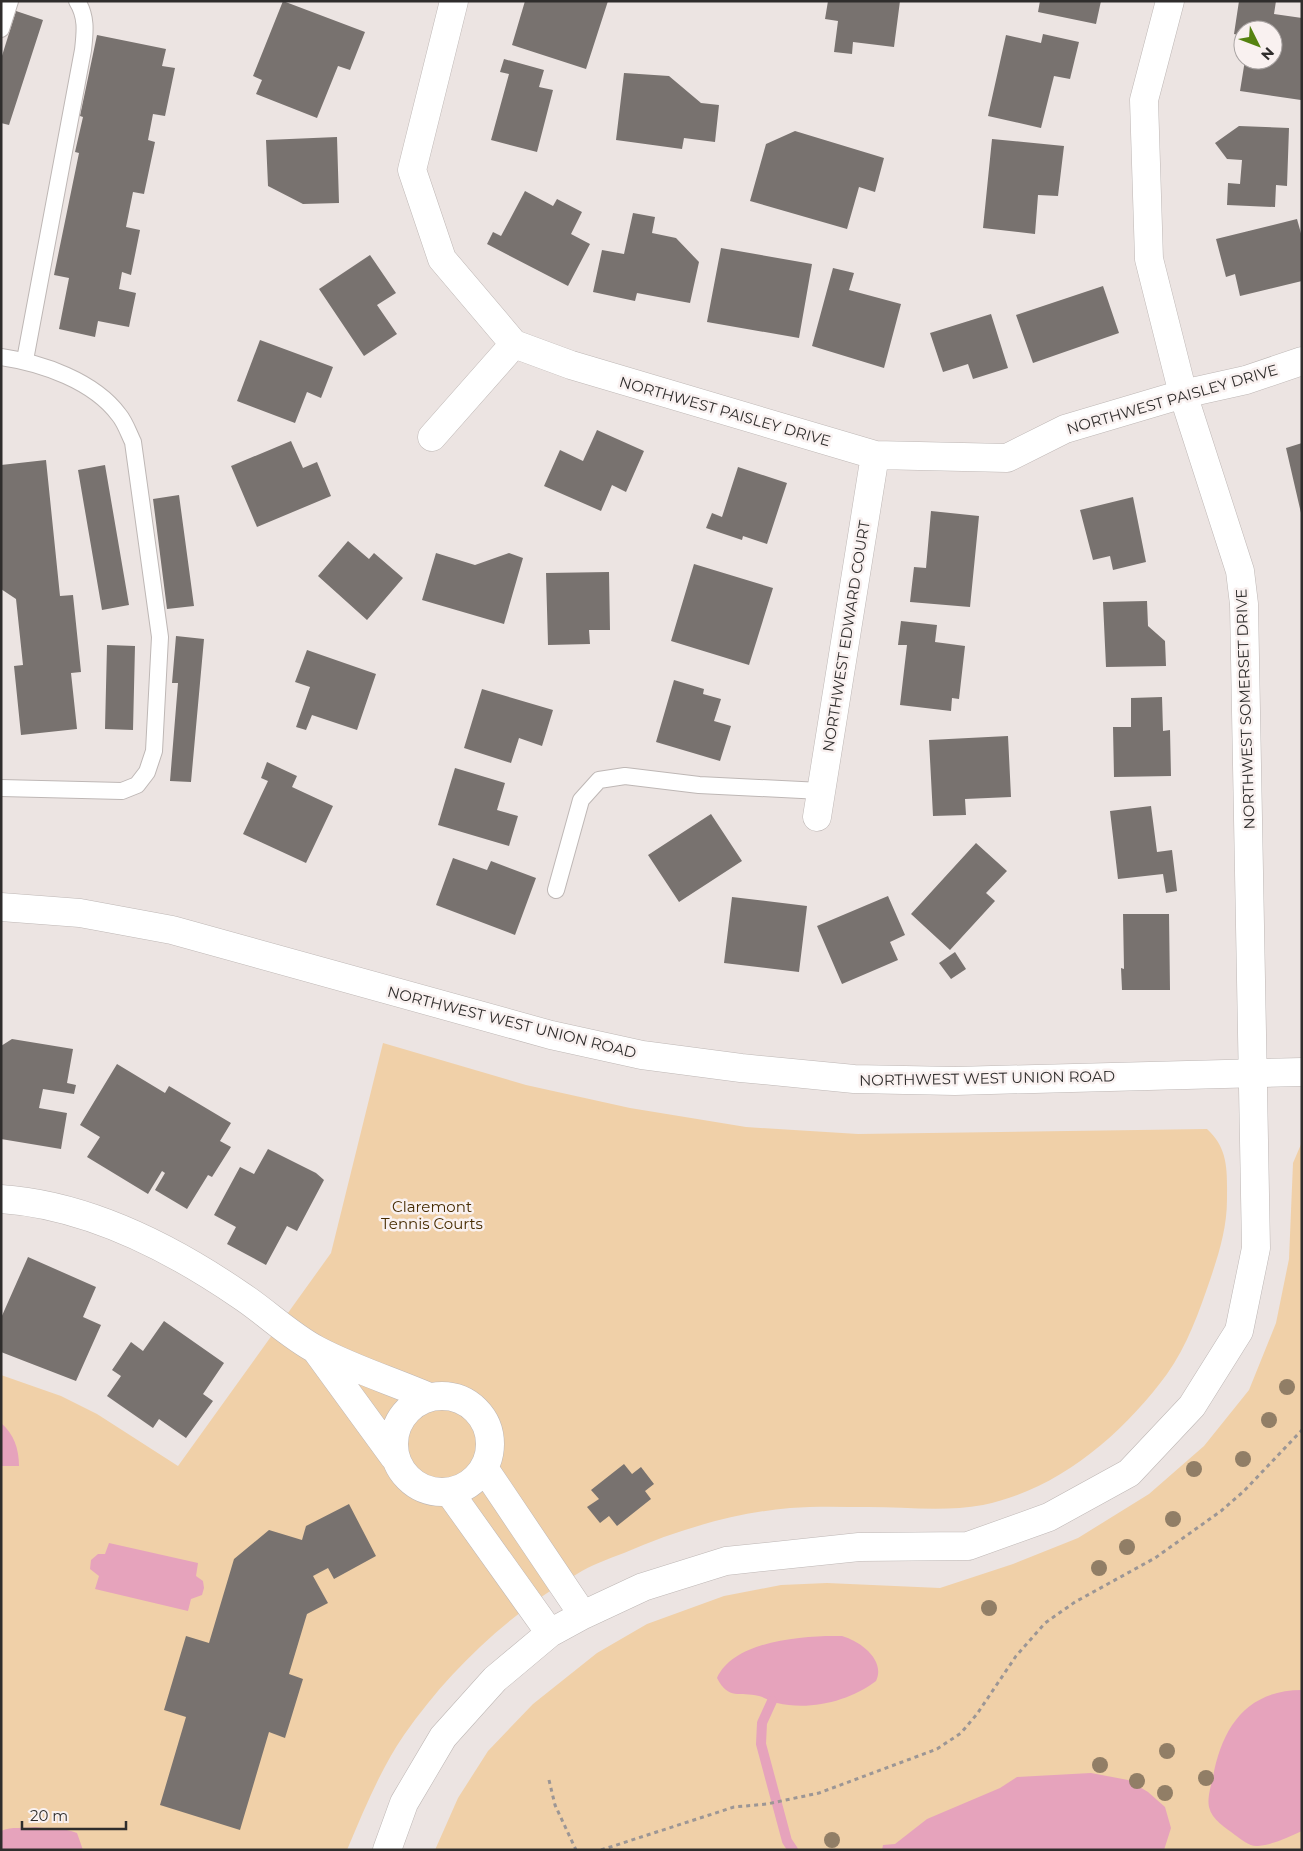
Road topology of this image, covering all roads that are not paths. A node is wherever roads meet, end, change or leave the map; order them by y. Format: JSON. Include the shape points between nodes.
{"nodes":[{"id":1,"x":10,"y":1,"type":"edge"},
{"id":2,"x":77,"y":1,"type":"edge"},
{"id":3,"x":454,"y":1,"type":"edge"},
{"id":4,"x":1170,"y":1,"type":"edge"},
{"id":5,"x":1,"y":29,"type":"edge"},
{"id":6,"x":514,"y":344,"type":"junction"},
{"id":7,"x":1,"y":357,"type":"edge"},
{"id":8,"x":25,"y":360,"type":"junction"},
{"id":9,"x":1302,"y":361,"type":"edge"},
{"id":10,"x":1183,"y":394,"type":"junction"},
{"id":11,"x":432,"y":438,"type":"dead end"},
{"id":12,"x":875,"y":455,"type":"junction"},
{"id":13,"x":1,"y":788,"type":"edge"},
{"id":14,"x":819,"y":804,"type":"joint"},
{"id":15,"x":556,"y":890,"type":"dead end"},
{"id":16,"x":1,"y":907,"type":"edge"},
{"id":17,"x":1302,"y":1072,"type":"edge"},
{"id":18,"x":1254,"y":1073,"type":"junction"},
{"id":19,"x":1,"y":1199,"type":"edge"},
{"id":20,"x":316,"y":1350,"type":"junction"},
{"id":21,"x":429,"y":1397,"type":"junction"},
{"id":22,"x":394,"y":1457,"type":"junction"},
{"id":23,"x":484,"y":1468,"type":"junction"},
{"id":24,"x":450,"y":1493,"type":"junction"},
{"id":25,"x":583,"y":1615,"type":"junction"},
{"id":26,"x":550,"y":1633,"type":"junction"},
{"id":27,"x":386,"y":1850,"type":"edge"}],
"edges":[{"from":1,"to":5,"type":"lane"},
{"from":2,"to":8,"type":"lane","via":[[86,25],[83,50]]},
{"from":3,"to":6,"type":"street","name":"NORTHWEST PAISLEY DRIVE","via":[[412,170],[442,259]]},
{"from":4,"to":10,"type":"street","name":"NORTHWEST SOMERSET DRIVE","via":[[1144,100],[1149,259]]},
{"from":6,"to":11,"type":"street"},
{"from":6,"to":12,"type":"street","name":"NORTHWEST PAISLEY DRIVE","via":[[572,365]]},
{"from":7,"to":8,"type":"lane"},
{"from":8,"to":13,"type":"lane","via":[[98,394],[120,415],[133,442],[159,623],[154,751],[147,772],[136,785],[122,791]]},
{"from":9,"to":10,"type":"street","name":"NORTHWEST PAISLEY DRIVE","via":[[1246,380]]},
{"from":10,"to":12,"type":"street","name":"NORTHWEST PAISLEY DRIVE","via":[[1065,430],[1008,458]]},
{"from":10,"to":18,"type":"street","name":"NORTHWEST SOMERSET DRIVE","via":[[1240,570],[1244,604]]},
{"from":12,"to":14,"type":"street","name":"NORTHWEST EDWARD COURT"},
{"from":14,"to":15,"type":"lane","via":[[625,776],[599,780],[581,800]]},
{"from":16,"to":18,"type":"street","name":"NORTHWEST WEST UNION ROAD","via":[[80,913],[172,930],[551,1035],[642,1055],[854,1079],[955,1081]]},
{"from":17,"to":18,"type":"street","name":"NORTHWEST WEST UNION ROAD"},
{"from":18,"to":25,"type":"street","name":"NORTHWEST SOMERSET DRIVE","via":[[1256,1248],[1239,1331],[1192,1406],[1129,1473],[1049,1517],[968,1546],[859,1547],[726,1561],[643,1587]]},
{"from":19,"to":20,"type":"street","via":[[46,1204],[84,1215],[162,1248],[233,1290]]},
{"from":20,"to":21,"type":"street"},
{"from":20,"to":22,"type":"street"},
{"from":21,"to":22,"type":"street","via":[[412,1405],[399,1420],[393,1438]]},
{"from":21,"to":23,"type":"street","via":[[448,1396],[466,1402],[480,1414],[489,1431],[490,1450]]},
{"from":22,"to":24,"type":"street","via":[[402,1474],[417,1487]]},
{"from":23,"to":24,"type":"street","via":[[472,1483]]},
{"from":23,"to":25,"type":"street"},
{"from":24,"to":26,"type":"street"},
{"from":25,"to":26,"type":"street","name":"NORTHWEST SOMERSET DRIVE"},
{"from":26,"to":27,"type":"street","name":"NORTHWEST SOMERSET DRIVE","via":[[495,1679],[443,1737],[404,1803]]}]}
